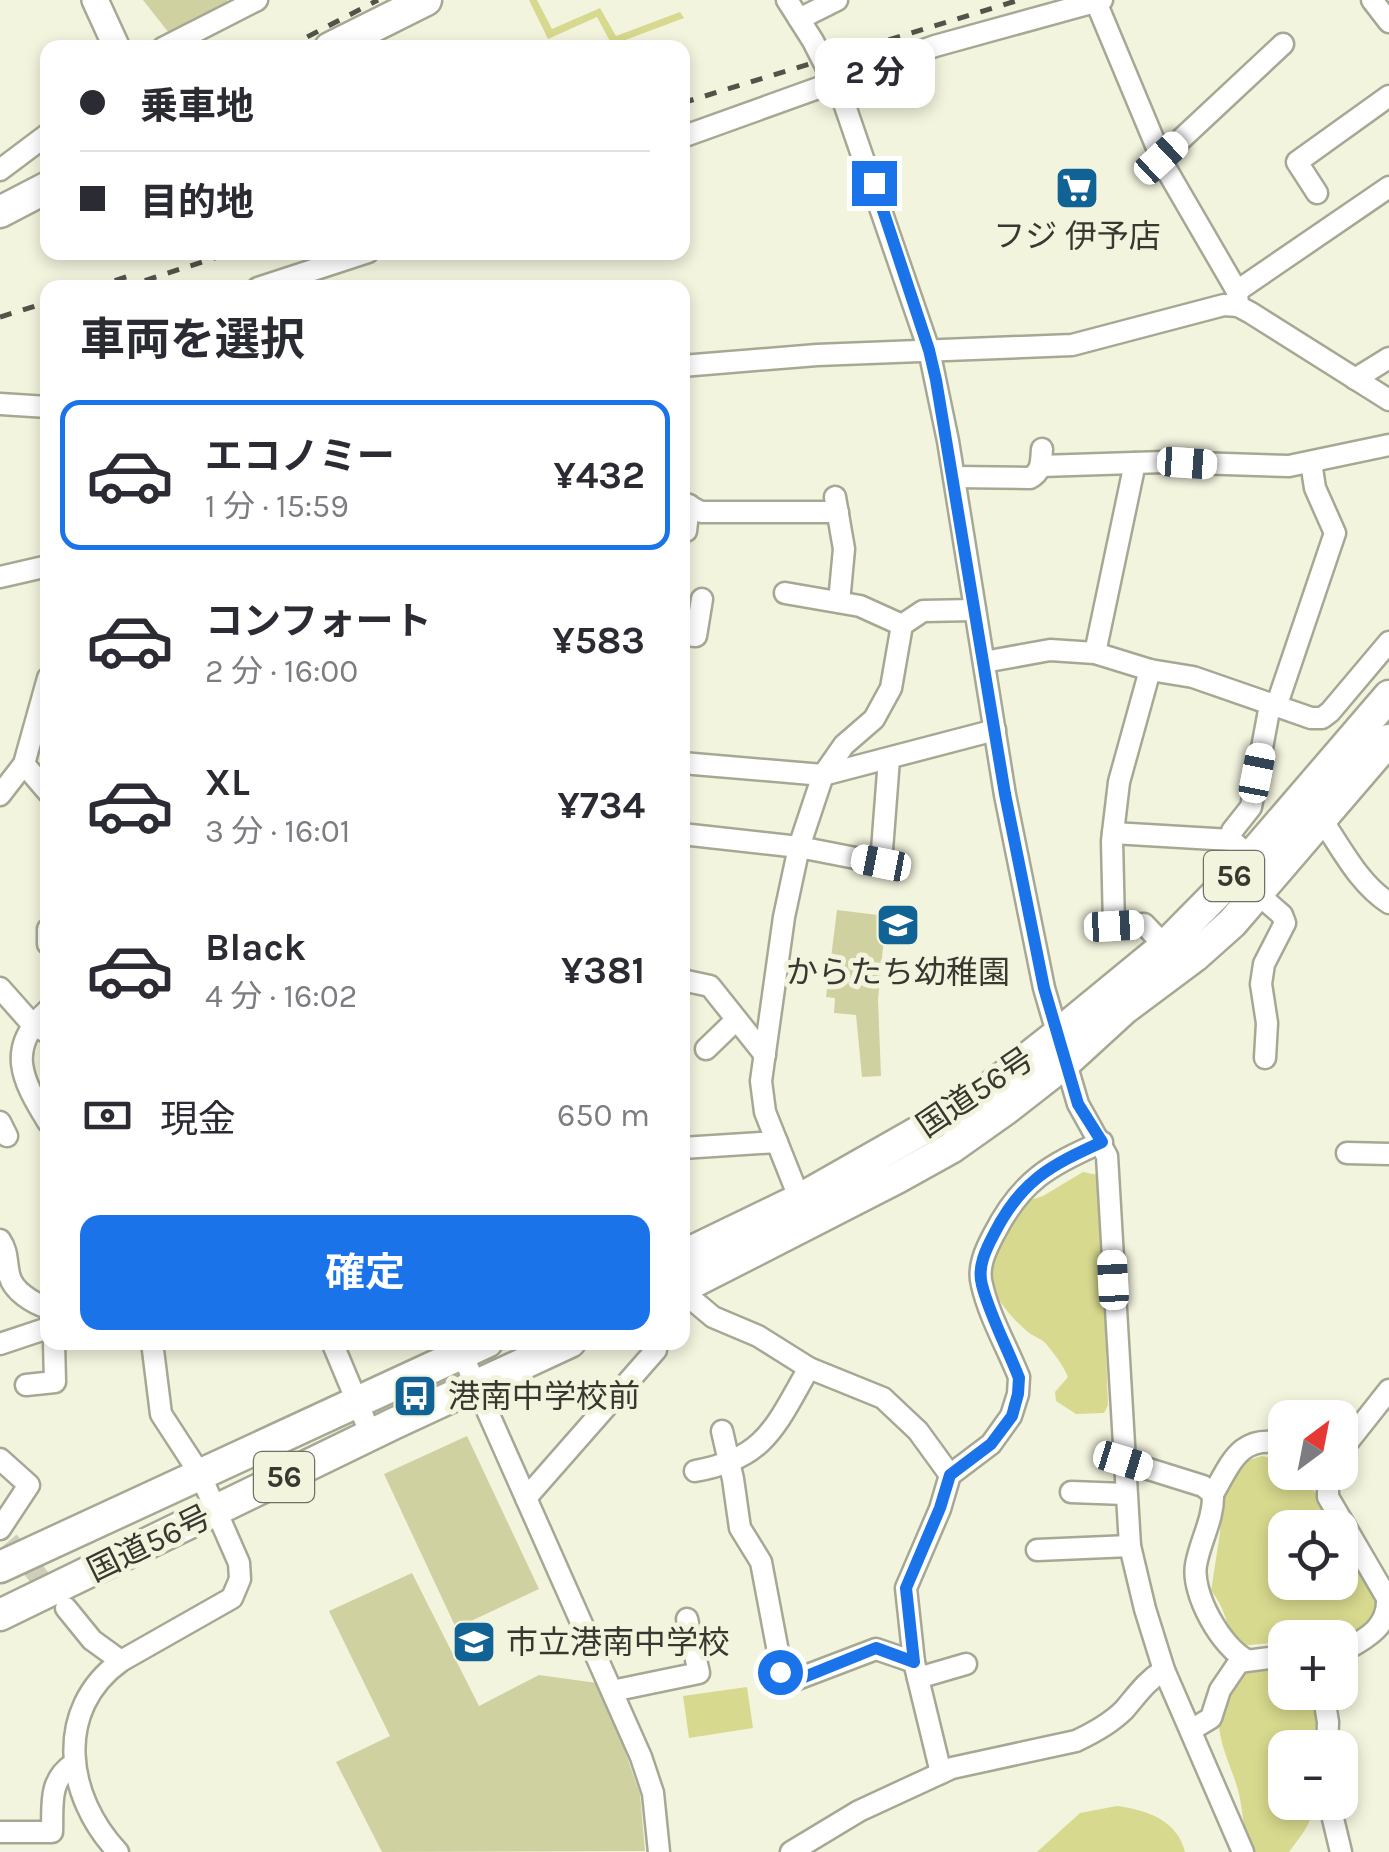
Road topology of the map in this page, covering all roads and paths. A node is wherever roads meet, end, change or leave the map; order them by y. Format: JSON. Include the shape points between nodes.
{"nodes":[{"id":1,"x":95,"y":0,"type":"edge"},
{"id":2,"x":256,"y":0,"type":"edge"},
{"id":3,"x":426,"y":0,"type":"edge"},
{"id":4,"x":786,"y":0,"type":"edge"},
{"id":5,"x":837,"y":0,"type":"edge"},
{"id":6,"x":1372,"y":0,"type":"edge"},
{"id":7,"x":1099,"y":1,"type":"edge"},
{"id":8,"x":799,"y":19,"type":"junction"},
{"id":9,"x":1389,"y":22,"type":"edge"},
{"id":10,"x":112,"y":40,"type":"edge"},
{"id":11,"x":178,"y":40,"type":"edge"},
{"id":12,"x":346,"y":40,"type":"edge"},
{"id":13,"x":1283,"y":44,"type":"dead end"},
{"id":14,"x":834,"y":82,"type":"junction"},
{"id":15,"x":1389,"y":96,"type":"edge"},
{"id":16,"x":690,"y":134,"type":"edge"},
{"id":17,"x":40,"y":140,"type":"edge"},
{"id":18,"x":1161,"y":158,"type":"junction"},
{"id":19,"x":0,"y":170,"type":"edge"},
{"id":20,"x":1389,"y":187,"type":"edge"},
{"id":21,"x":40,"y":191,"type":"edge"},
{"id":22,"x":1317,"y":194,"type":"dead end"},
{"id":23,"x":0,"y":212,"type":"edge"},
{"id":24,"x":344,"y":260,"type":"edge"},
{"id":25,"x":282,"y":280,"type":"edge"},
{"id":26,"x":1238,"y":298,"type":"junction"},
{"id":27,"x":929,"y":350,"type":"junction"},
{"id":28,"x":1389,"y":358,"type":"edge"},
{"id":29,"x":690,"y":365,"type":"edge"},
{"id":30,"x":1355,"y":379,"type":"junction"},
{"id":31,"x":1389,"y":400,"type":"edge"},
{"id":32,"x":0,"y":404,"type":"edge"},
{"id":33,"x":40,"y":406,"type":"edge"},
{"id":34,"x":1389,"y":445,"type":"edge"},
{"id":35,"x":1310,"y":462,"type":"junction"},
{"id":36,"x":1134,"y":463,"type":"junction"},
{"id":37,"x":954,"y":477,"type":"junction"},
{"id":38,"x":690,"y":505,"type":"edge"},
{"id":39,"x":40,"y":568,"type":"edge"},
{"id":40,"x":0,"y":577,"type":"edge"},
{"id":41,"x":785,"y":594,"type":"dead end"},
{"id":42,"x":702,"y":598,"type":"dead end"},
{"id":43,"x":839,"y":602,"type":"junction"},
{"id":44,"x":974,"y":610,"type":"junction"},
{"id":45,"x":902,"y":625,"type":"junction"},
{"id":46,"x":690,"y":636,"type":"edge"},
{"id":47,"x":1389,"y":642,"type":"edge"},
{"id":48,"x":1094,"y":653,"type":"junction"},
{"id":49,"x":984,"y":662,"type":"junction"},
{"id":50,"x":1150,"y":670,"type":"junction"},
{"id":51,"x":1389,"y":696,"type":"edge"},
{"id":52,"x":1273,"y":706,"type":"junction"},
{"id":53,"x":995,"y":730,"type":"junction"},
{"id":54,"x":39,"y":740,"type":"edge"},
{"id":55,"x":1389,"y":740,"type":"edge"},
{"id":56,"x":888,"y":759,"type":"junction"},
{"id":57,"x":690,"y":764,"type":"edge"},
{"id":58,"x":15,"y":765,"type":"edge"},
{"id":59,"x":823,"y":775,"type":"junction"},
{"id":60,"x":40,"y":785,"type":"edge"},
{"id":61,"x":0,"y":795,"type":"edge"},
{"id":62,"x":1322,"y":820,"type":"junction"},
{"id":63,"x":1113,"y":833,"type":"junction"},
{"id":64,"x":690,"y":835,"type":"edge"},
{"id":65,"x":799,"y":847,"type":"junction"},
{"id":66,"x":1241,"y":849,"type":"junction"},
{"id":67,"x":1259,"y":895,"type":"junction"},
{"id":68,"x":1389,"y":903,"type":"edge"},
{"id":69,"x":1165,"y":946,"type":"junction"},
{"id":70,"x":690,"y":982,"type":"edge"},
{"id":71,"x":0,"y":988,"type":"edge"},
{"id":72,"x":40,"y":1020,"type":"edge"},
{"id":73,"x":736,"y":1020,"type":"junction"},
{"id":74,"x":40,"y":1024,"type":"edge"},
{"id":75,"x":706,"y":1048,"type":"dead end"},
{"id":76,"x":1062,"y":1049,"type":"junction"},
{"id":77,"x":765,"y":1055,"type":"junction"},
{"id":78,"x":1265,"y":1058,"type":"dead end"},
{"id":79,"x":40,"y":1107,"type":"edge"},
{"id":80,"x":777,"y":1142,"type":"junction"},
{"id":81,"x":1102,"y":1142,"type":"junction"},
{"id":82,"x":690,"y":1147,"type":"edge"},
{"id":83,"x":1347,"y":1152,"type":"dead end"},
{"id":84,"x":1389,"y":1154,"type":"edge"},
{"id":85,"x":805,"y":1212,"type":"junction"},
{"id":86,"x":0,"y":1240,"type":"edge"},
{"id":87,"x":690,"y":1253,"type":"edge"},
{"id":88,"x":690,"y":1285,"type":"edge"},
{"id":89,"x":690,"y":1297,"type":"edge"},
{"id":90,"x":40,"y":1305,"type":"edge"},
{"id":91,"x":40,"y":1332,"type":"edge"},
{"id":92,"x":2,"y":1349,"type":"edge"},
{"id":93,"x":54,"y":1350,"type":"edge"},
{"id":94,"x":153,"y":1350,"type":"edge"},
{"id":95,"x":335,"y":1350,"type":"edge"},
{"id":96,"x":470,"y":1350,"type":"edge"},
{"id":97,"x":474,"y":1350,"type":"edge"},
{"id":98,"x":553,"y":1350,"type":"edge"},
{"id":99,"x":656,"y":1350,"type":"edge"},
{"id":100,"x":809,"y":1368,"type":"junction"},
{"id":101,"x":26,"y":1386,"type":"dead end"},
{"id":102,"x":476,"y":1386,"type":"junction"},
{"id":103,"x":1389,"y":1390,"type":"edge"},
{"id":104,"x":357,"y":1400,"type":"junction"},
{"id":105,"x":1358,"y":1429,"type":"edge"},
{"id":106,"x":722,"y":1431,"type":"dead end"},
{"id":107,"x":372,"y":1434,"type":"junction"},
{"id":108,"x":1268,"y":1441,"type":"edge"},
{"id":109,"x":0,"y":1458,"type":"edge"},
{"id":110,"x":1123,"y":1461,"type":"junction"},
{"id":111,"x":729,"y":1464,"type":"junction"},
{"id":112,"x":695,"y":1470,"type":"dead end"},
{"id":113,"x":200,"y":1474,"type":"junction"},
{"id":114,"x":950,"y":1475,"type":"junction"},
{"id":115,"x":1328,"y":1490,"type":"edge"},
{"id":116,"x":1071,"y":1492,"type":"dead end"},
{"id":117,"x":1125,"y":1494,"type":"junction"},
{"id":118,"x":1213,"y":1494,"type":"junction"},
{"id":119,"x":526,"y":1498,"type":"junction"},
{"id":120,"x":216,"y":1510,"type":"junction"},
{"id":121,"x":2,"y":1543,"type":"edge"},
{"id":122,"x":1130,"y":1546,"type":"junction"},
{"id":123,"x":1037,"y":1550,"type":"dead end"},
{"id":124,"x":66,"y":1608,"type":"tunnel mouth"},
{"id":125,"x":0,"y":1615,"type":"edge"},
{"id":126,"x":687,"y":1620,"type":"dead end"},
{"id":127,"x":1358,"y":1641,"type":"edge"},
{"id":128,"x":1268,"y":1658,"type":"edge"},
{"id":129,"x":1248,"y":1660,"type":"junction"},
{"id":130,"x":122,"y":1661,"type":"junction"},
{"id":131,"x":966,"y":1664,"type":"dead end"},
{"id":132,"x":916,"y":1670,"type":"junction"},
{"id":133,"x":1164,"y":1670,"type":"junction"},
{"id":134,"x":612,"y":1691,"type":"junction"},
{"id":135,"x":1191,"y":1730,"type":"junction"},
{"id":136,"x":73,"y":1764,"type":"junction"},
{"id":137,"x":941,"y":1773,"type":"junction"},
{"id":138,"x":1333,"y":1820,"type":"edge"},
{"id":139,"x":0,"y":1832,"type":"edge"},
{"id":140,"x":118,"y":1852,"type":"edge"},
{"id":141,"x":659,"y":1852,"type":"edge"},
{"id":142,"x":791,"y":1852,"type":"edge"},
{"id":143,"x":1243,"y":1852,"type":"edge"},
{"id":144,"x":1341,"y":1852,"type":"edge"}],
"edges":[{"from":1,"to":10,"type":"main road"},
{"from":2,"to":11,"type":"street"},
{"from":3,"to":12,"type":"highway"},
{"from":4,"to":8,"type":"street"},
{"from":5,"to":8,"type":"street"},
{"from":6,"to":9,"type":"street"},
{"from":7,"to":14,"type":"street"},
{"from":7,"to":18,"type":"street"},
{"from":8,"to":14,"type":"street"},
{"from":13,"to":18,"type":"street"},
{"from":14,"to":16,"type":"street"},
{"from":14,"to":27,"type":"street"},
{"from":15,"to":22,"type":"street","via":[[1298,162]]},
{"from":17,"to":19,"type":"street"},
{"from":18,"to":26,"type":"street"},
{"from":20,"to":26,"type":"street"},
{"from":21,"to":23,"type":"highway"},
{"from":24,"to":25,"type":"street"},
{"from":26,"to":27,"type":"street","via":[[1072,346]]},
{"from":26,"to":30,"type":"street"},
{"from":27,"to":29,"type":"street"},
{"from":27,"to":37,"type":"street"},
{"from":28,"to":30,"type":"street"},
{"from":30,"to":31,"type":"street"},
{"from":32,"to":33,"type":"street"},
{"from":34,"to":35,"type":"street"},
{"from":35,"to":36,"type":"street"},
{"from":35,"to":52,"type":"street","via":[[1335,533]]},
{"from":36,"to":37,"type":"street","via":[[1042,458],[1030,478]]},
{"from":36,"to":48,"type":"street"},
{"from":37,"to":44,"type":"street"},
{"from":38,"to":43,"type":"street","via":[[701,512],[837,505],[844,549]]},
{"from":39,"to":40,"type":"street"},
{"from":41,"to":43,"type":"street"},
{"from":42,"to":46,"type":"street","via":[[696,636]]},
{"from":43,"to":45,"type":"street"},
{"from":44,"to":45,"type":"street","via":[[923,612]]},
{"from":44,"to":49,"type":"street"},
{"from":45,"to":59,"type":"street","via":[[891,688],[874,719]]},
{"from":47,"to":52,"type":"street","via":[[1322,718]]},
{"from":48,"to":49,"type":"street","via":[[1050,650]]},
{"from":48,"to":50,"type":"street"},
{"from":49,"to":53,"type":"street"},
{"from":50,"to":52,"type":"street","via":[[1193,677]]},
{"from":50,"to":63,"type":"street","via":[[1119,782]]},
{"from":51,"to":66,"type":"highway","name":"国道56号","number":"56"},
{"from":52,"to":66,"type":"street","via":[[1251,807],[1232,830]]},
{"from":53,"to":56,"type":"street"},
{"from":53,"to":76,"type":"street","via":[[1044,988]]},
{"from":54,"to":58,"type":"street"},
{"from":55,"to":62,"type":"highway","name":"国道56号","number":"56"},
{"from":56,"to":59,"type":"street"},
{"from":56,"to":65,"type":"street","via":[[881,863]]},
{"from":57,"to":59,"type":"street"},
{"from":58,"to":60,"type":"street"},
{"from":58,"to":61,"type":"street"},
{"from":59,"to":65,"type":"street"},
{"from":62,"to":67,"type":"highway","name":"国道56号","number":"56"},
{"from":62,"to":68,"type":"street","via":[[1358,874]]},
{"from":63,"to":66,"type":"street"},
{"from":63,"to":69,"type":"street","via":[[1114,926],[1144,924]]},
{"from":64,"to":65,"type":"street"},
{"from":65,"to":77,"type":"street"},
{"from":66,"to":69,"type":"highway","name":"国道56号","number":"56"},
{"from":67,"to":76,"type":"highway","name":"国道56号","number":"56","via":[[1196,956]]},
{"from":67,"to":78,"type":"street","via":[[1285,924],[1261,984]]},
{"from":69,"to":76,"type":"highway","name":"国道56号","number":"56"},
{"from":70,"to":73,"type":"street","via":[[710,986]]},
{"from":71,"to":72,"type":"street"},
{"from":73,"to":75,"type":"street"},
{"from":73,"to":77,"type":"street"},
{"from":74,"to":79,"type":"street","via":[[27,1034],[20,1070]]},
{"from":76,"to":81,"type":"street","via":[[1078,1104]]},
{"from":76,"to":85,"type":"highway","name":"国道56号","number":"56","via":[[992,1086]]},
{"from":77,"to":80,"type":"street","via":[[765,1112]]},
{"from":80,"to":82,"type":"street"},
{"from":80,"to":85,"type":"street"},
{"from":81,"to":110,"type":"street"},
{"from":81,"to":114,"type":"street","via":[[1034,1178],[1016,1195],[984,1253],[980,1281],[1019,1378],[1018,1394],[1012,1416],[991,1444]]},
{"from":83,"to":84,"type":"street"},
{"from":85,"to":87,"type":"highway","name":"国道56号","number":"56"},
{"from":85,"to":88,"type":"highway","name":"国道56号","number":"56"},
{"from":86,"to":90,"type":"street","via":[[9,1278]]},
{"from":89,"to":100,"type":"street","via":[[713,1317]]},
{"from":91,"to":92,"type":"street"},
{"from":93,"to":101,"type":"street","via":[[54,1382]]},
{"from":94,"to":113,"type":"street","via":[[161,1414]]},
{"from":95,"to":104,"type":"street"},
{"from":96,"to":104,"type":"highway","name":"国道56号","number":"56"},
{"from":97,"to":102,"type":"street"},
{"from":98,"to":102,"type":"highway","name":"国道56号","number":"56"},
{"from":99,"to":119,"type":"street"},
{"from":100,"to":111,"type":"street","via":[[765,1441]]},
{"from":100,"to":114,"type":"street","via":[[883,1398]]},
{"from":102,"to":107,"type":"highway","name":"国道56号","number":"56"},
{"from":102,"to":119,"type":"street"},
{"from":103,"to":105,"type":"street"},
{"from":104,"to":107,"type":"street"},
{"from":104,"to":113,"type":"highway","name":"国道56号","number":"56"},
{"from":106,"to":111,"type":"street"},
{"from":107,"to":120,"type":"highway","name":"国道56号","number":"56"},
{"from":108,"to":118,"type":"street","via":[[1250,1443]]},
{"from":109,"to":121,"type":"street","via":[[29,1486]]},
{"from":110,"to":117,"type":"street"},
{"from":110,"to":118,"type":"street"},
{"from":111,"to":112,"type":"street"},
{"from":111,"to":132,"type":"street","via":[[740,1528],[762,1562],[783,1678],[792,1682],[876,1648]]},
{"from":113,"to":120,"type":"street"},
{"from":113,"to":121,"type":"highway","name":"国道56号","number":"56"},
{"from":114,"to":132,"type":"street","via":[[906,1588]]},
{"from":115,"to":127,"type":"street","via":[[1387,1598],[1382,1626]]},
{"from":116,"to":117,"type":"street"},
{"from":117,"to":122,"type":"street"},
{"from":118,"to":129,"type":"street","via":[[1195,1575],[1226,1644]]},
{"from":119,"to":134,"type":"street"},
{"from":120,"to":125,"type":"highway","name":"国道56号","number":"56"},
{"from":120,"to":130,"type":"street","via":[[240,1563],[232,1598]]},
{"from":122,"to":123,"type":"street"},
{"from":122,"to":133,"type":"street"},
{"from":124,"to":130,"type":"street","via":[[92,1640]]},
{"from":126,"to":134,"type":"street","via":[[699,1673]]},
{"from":128,"to":129,"type":"street"},
{"from":129,"to":135,"type":"street","via":[[1227,1676],[1211,1718]]},
{"from":130,"to":136,"type":"street","via":[[87,1699]]},
{"from":131,"to":132,"type":"street"},
{"from":132,"to":137,"type":"street"},
{"from":133,"to":135,"type":"street"},
{"from":133,"to":137,"type":"street","via":[[1109,1722],[1076,1742]]},
{"from":134,"to":141,"type":"street","via":[[654,1793]]},
{"from":135,"to":143,"type":"street"},
{"from":136,"to":139,"type":"street","via":[[53,1790],[52,1832]]},
{"from":136,"to":140,"type":"street","via":[[80,1797]]},
{"from":137,"to":142,"type":"street"},
{"from":138,"to":144,"type":"street"}]}
